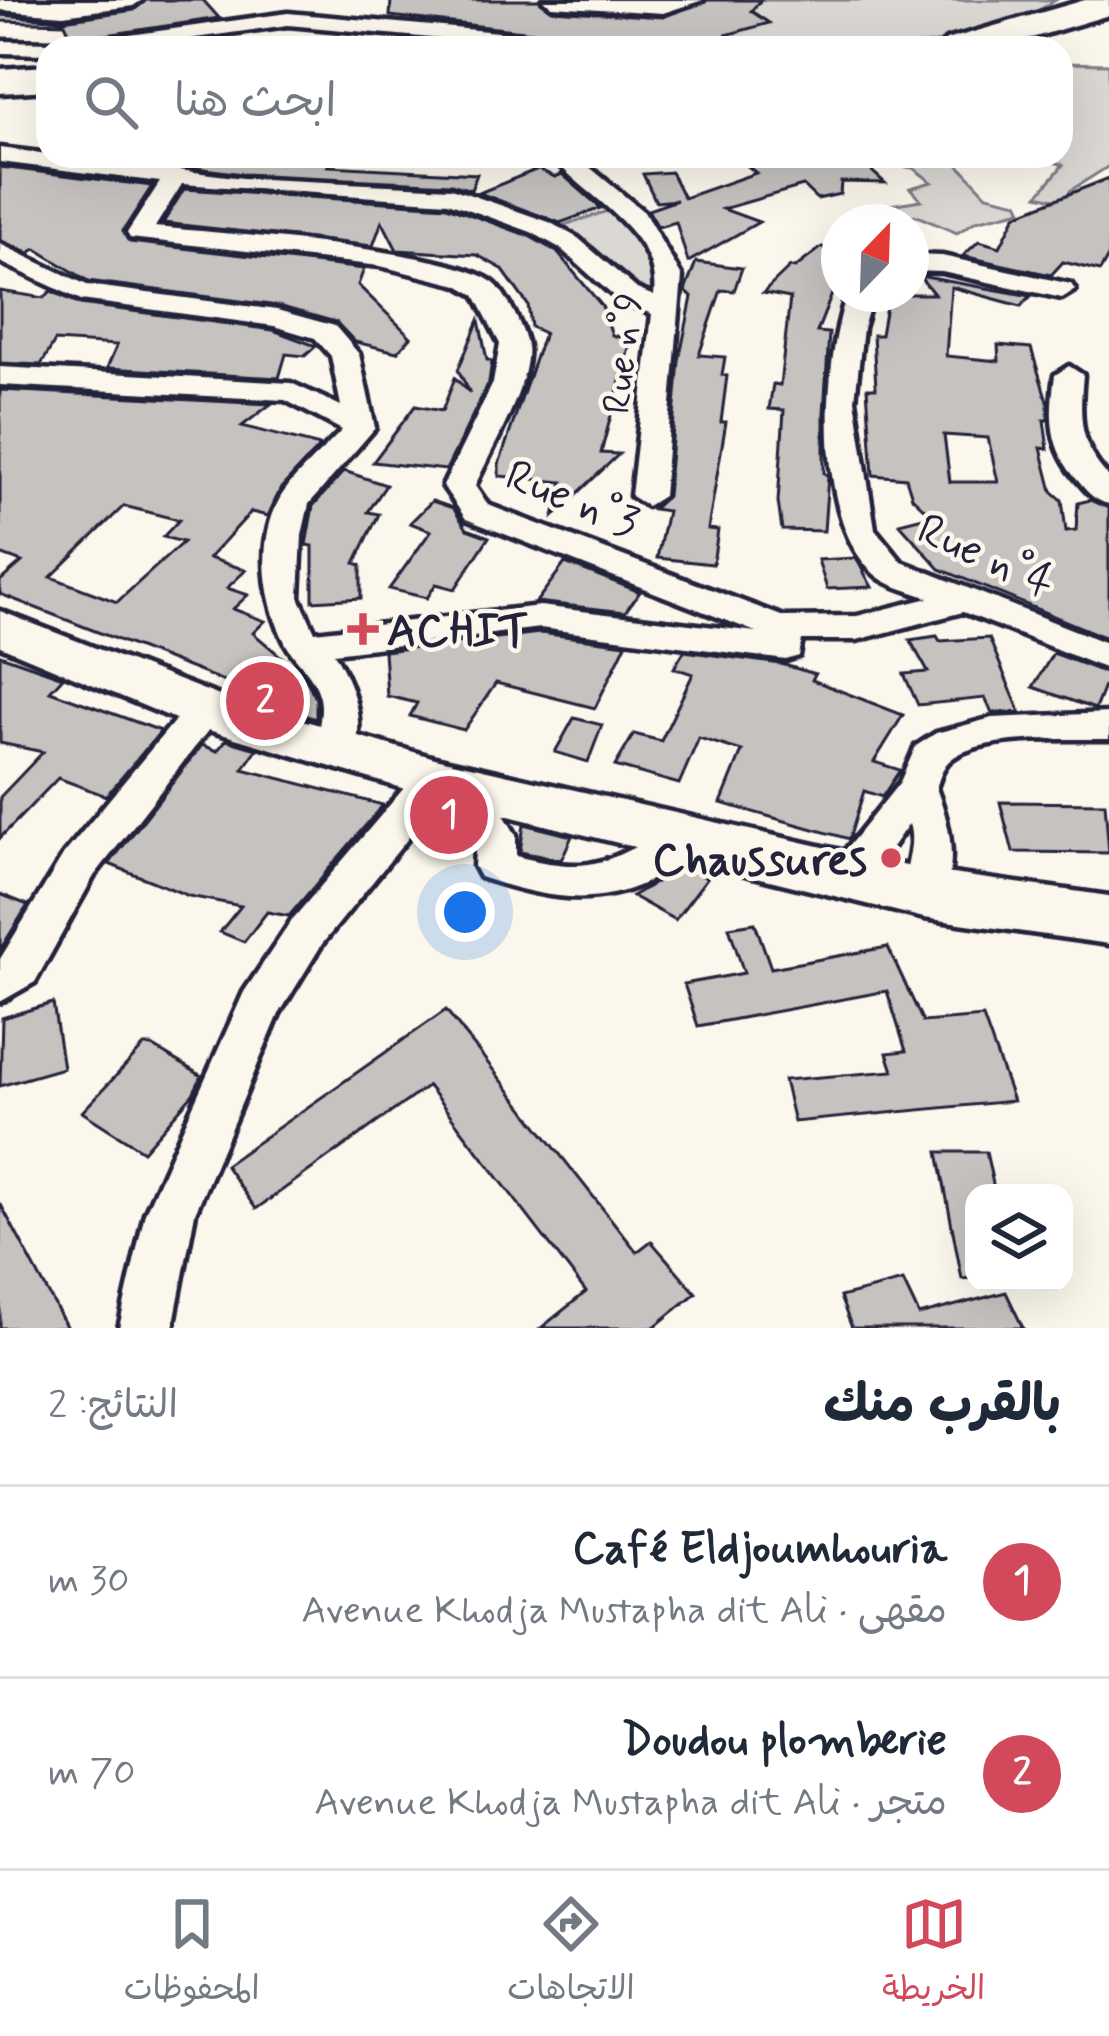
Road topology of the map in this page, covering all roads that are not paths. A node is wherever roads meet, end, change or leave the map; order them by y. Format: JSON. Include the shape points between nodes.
{"nodes":[{"id":1,"x":134,"y":0,"type":"edge"},
{"id":2,"x":552,"y":0,"type":"edge"},
{"id":3,"x":694,"y":0,"type":"edge"},
{"id":4,"x":0,"y":4,"type":"edge"},
{"id":5,"x":369,"y":4,"type":"dead end"},
{"id":6,"x":1109,"y":4,"type":"edge"},
{"id":7,"x":1109,"y":16,"type":"edge"},
{"id":8,"x":288,"y":20,"type":"junction"},
{"id":9,"x":169,"y":36,"type":"edge"},
{"id":10,"x":470,"y":36,"type":"edge"},
{"id":11,"x":1000,"y":36,"type":"edge"},
{"id":12,"x":1046,"y":36,"type":"edge"},
{"id":13,"x":0,"y":46,"type":"edge"},
{"id":14,"x":36,"y":49,"type":"edge"},
{"id":15,"x":36,"y":53,"type":"edge"},
{"id":16,"x":0,"y":60,"type":"edge"},
{"id":17,"x":36,"y":79,"type":"edge"},
{"id":18,"x":0,"y":81,"type":"edge"},
{"id":19,"x":36,"y":90,"type":"edge"},
{"id":20,"x":0,"y":92,"type":"edge"},
{"id":21,"x":0,"y":154,"type":"edge"},
{"id":22,"x":36,"y":159,"type":"edge"},
{"id":23,"x":102,"y":168,"type":"edge"},
{"id":24,"x":587,"y":168,"type":"edge"},
{"id":25,"x":174,"y":178,"type":"junction"},
{"id":26,"x":0,"y":252,"type":"edge"},
{"id":27,"x":929,"y":264,"type":"edge"},
{"id":28,"x":0,"y":279,"type":"edge"},
{"id":29,"x":1062,"y":290,"type":"dead end"},
{"id":30,"x":81,"y":292,"type":"junction"},
{"id":31,"x":662,"y":309,"type":"junction"},
{"id":32,"x":854,"y":312,"type":"edge"},
{"id":33,"x":1069,"y":375,"type":"dead end"},
{"id":34,"x":0,"y":376,"type":"edge"},
{"id":35,"x":360,"y":428,"type":"junction"},
{"id":36,"x":1109,"y":495,"type":"edge"},
{"id":37,"x":647,"y":496,"type":"dead end"},
{"id":38,"x":964,"y":601,"type":"junction"},
{"id":39,"x":0,"y":627,"type":"edge"},
{"id":40,"x":782,"y":628,"type":"junction"},
{"id":41,"x":304,"y":645,"type":"junction"},
{"id":42,"x":1109,"y":658,"type":"edge"},
{"id":43,"x":204,"y":710,"type":"junction"},
{"id":44,"x":1109,"y":726,"type":"edge"},
{"id":45,"x":335,"y":752,"type":"junction"},
{"id":46,"x":451,"y":782,"type":"junction"},
{"id":47,"x":917,"y":789,"type":"junction"},
{"id":48,"x":692,"y":839,"type":"junction"},
{"id":49,"x":850,"y":874,"type":"junction"},
{"id":50,"x":925,"y":894,"type":"junction"},
{"id":51,"x":1109,"y":920,"type":"edge"},
{"id":52,"x":0,"y":983,"type":"edge"},
{"id":53,"x":146,"y":1328,"type":"edge"}],
"edges":[{"from":1,"to":4,"type":"street","via":[[63,9]]},
{"from":2,"to":3,"type":"street","via":[[663,7]]},
{"from":5,"to":8,"type":"street"},
{"from":6,"to":11,"type":"highway"},
{"from":7,"to":12,"type":"highway"},
{"from":8,"to":9,"type":"street"},
{"from":8,"to":10,"type":"street"},
{"from":13,"to":14,"type":"street"},
{"from":15,"to":16,"type":"street"},
{"from":17,"to":18,"type":"highway"},
{"from":19,"to":20,"type":"highway"},
{"from":21,"to":22,"type":"street"},
{"from":23,"to":25,"type":"street"},
{"from":24,"to":31,"type":"street","name":"Rue n°9","via":[[652,241],[669,277]]},
{"from":25,"to":31,"type":"street","via":[[313,201],[412,190],[476,202],[569,243],[628,296]]},
{"from":25,"to":40,"type":"street","name":"Rue n°3","via":[[139,233],[380,258],[486,290],[514,344],[507,382],[459,486],[477,512]]},
{"from":26,"to":30,"type":"street"},
{"from":27,"to":29,"type":"street"},
{"from":28,"to":30,"type":"street"},
{"from":30,"to":35,"type":"street","via":[[122,310],[277,318],[325,332],[344,355]]},
{"from":31,"to":37,"type":"street","name":"Rue n°9"},
{"from":32,"to":38,"type":"street","name":"Rue n°4","via":[[840,400],[860,531],[890,570]]},
{"from":33,"to":36,"type":"street","via":[[1068,450]]},
{"from":34,"to":35,"type":"street","via":[[291,392]]},
{"from":35,"to":41,"type":"street","via":[[294,502],[283,597]]},
{"from":38,"to":40,"type":"street","via":[[857,628]]},
{"from":38,"to":42,"type":"street","name":"Rue n°4"},
{"from":39,"to":43,"type":"main road"},
{"from":40,"to":41,"type":"street","via":[[786,648],[540,617]]},
{"from":41,"to":45,"type":"street","via":[[339,700]]},
{"from":43,"to":45,"type":"main road"},
{"from":43,"to":52,"type":"street","via":[[79,865],[19,969]]},
{"from":44,"to":47,"type":"street","via":[[967,736],[928,756]]},
{"from":45,"to":46,"type":"main road"},
{"from":46,"to":48,"type":"main road"},
{"from":46,"to":48,"type":"street","via":[[496,835],[495,866],[535,879],[590,884]]},
{"from":46,"to":53,"type":"street","via":[[307,932],[260,1005],[170,1213]]},
{"from":47,"to":49,"type":"street","via":[[868,840]]},
{"from":47,"to":50,"type":"street","via":[[933,834]]},
{"from":48,"to":49,"type":"main road"},
{"from":49,"to":50,"type":"main road"},
{"from":50,"to":51,"type":"main road"}]}
